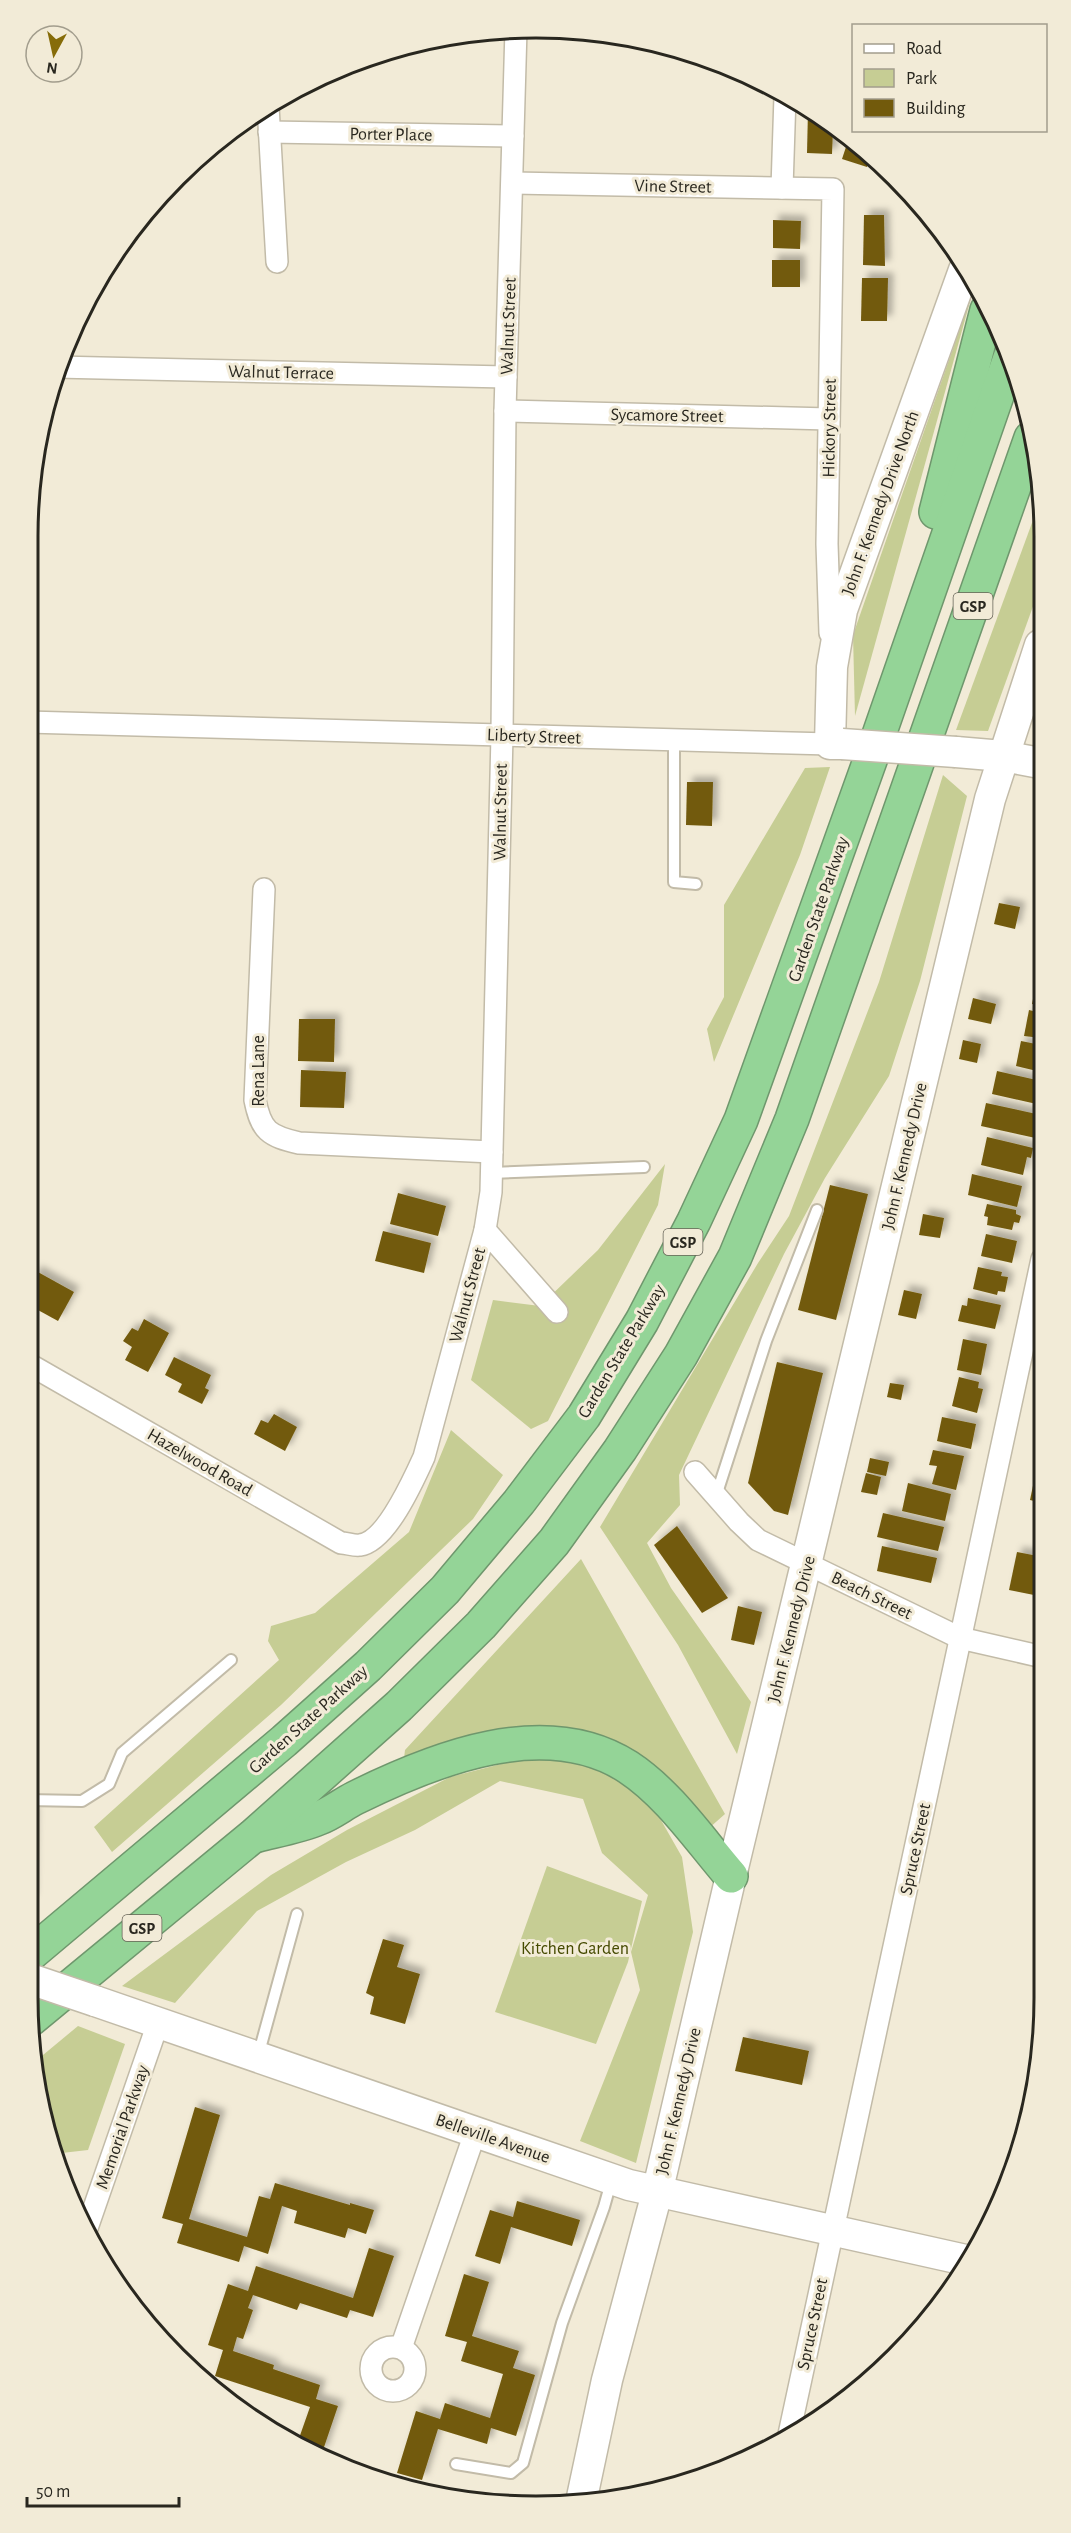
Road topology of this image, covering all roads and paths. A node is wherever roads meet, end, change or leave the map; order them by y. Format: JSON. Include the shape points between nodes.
{"nodes":[{"id":1,"x":516,"y":39,"type":"edge"},
{"id":2,"x":785,"y":104,"type":"edge"},
{"id":3,"x":268,"y":116,"type":"edge"},
{"id":4,"x":269,"y":132,"type":"junction"},
{"id":5,"x":513,"y":136,"type":"junction"},
{"id":6,"x":513,"y":183,"type":"junction"},
{"id":7,"x":782,"y":188,"type":"junction"},
{"id":8,"x":833,"y":189,"type":"joint"},
{"id":9,"x":277,"y":262,"type":"dead end"},
{"id":10,"x":961,"y":278,"type":"edge"},
{"id":11,"x":984,"y":320,"type":"edge"},
{"id":12,"x":67,"y":367,"type":"edge"},
{"id":13,"x":1006,"y":371,"type":"edge"},
{"id":14,"x":506,"y":377,"type":"junction"},
{"id":15,"x":505,"y":411,"type":"junction"},
{"id":16,"x":829,"y":419,"type":"junction"},
{"id":17,"x":1026,"y":452,"type":"edge"},
{"id":18,"x":1031,"y":488,"type":"edge"},
{"id":19,"x":1034,"y":663,"type":"edge"},
{"id":20,"x":832,"y":667,"type":"junction"},
{"id":21,"x":38,"y":722,"type":"edge"},
{"id":22,"x":502,"y":735,"type":"junction"},
{"id":23,"x":674,"y":740,"type":"junction"},
{"id":24,"x":836,"y":744,"type":"junction"},
{"id":25,"x":873,"y":752,"type":"junction"},
{"id":26,"x":1003,"y":756,"type":"junction"},
{"id":27,"x":1034,"y":762,"type":"edge"},
{"id":28,"x":915,"y":774,"type":"junction"},
{"id":29,"x":696,"y":884,"type":"dead end"},
{"id":30,"x":264,"y":889,"type":"dead end"},
{"id":31,"x":492,"y":1152,"type":"junction"},
{"id":32,"x":644,"y":1167,"type":"dead end"},
{"id":33,"x":491,"y":1173,"type":"junction"},
{"id":34,"x":817,"y":1210,"type":"dead end"},
{"id":35,"x":485,"y":1230,"type":"junction"},
{"id":36,"x":1034,"y":1296,"type":"edge"},
{"id":37,"x":556,"y":1312,"type":"dead end"},
{"id":38,"x":38,"y":1369,"type":"edge"},
{"id":39,"x":695,"y":1472,"type":"dead end"},
{"id":40,"x":716,"y":1496,"type":"junction"},
{"id":41,"x":377,"y":1537,"type":"joint"},
{"id":42,"x":807,"y":1564,"type":"junction"},
{"id":43,"x":960,"y":1638,"type":"junction"},
{"id":44,"x":1034,"y":1656,"type":"edge"},
{"id":45,"x":231,"y":1660,"type":"dead end"},
{"id":46,"x":38,"y":1800,"type":"edge"},
{"id":47,"x":253,"y":1836,"type":"junction"},
{"id":48,"x":731,"y":1876,"type":"junction"},
{"id":49,"x":297,"y":1914,"type":"dead end"},
{"id":50,"x":38,"y":1948,"type":"edge"},
{"id":51,"x":38,"y":1982,"type":"edge"},
{"id":52,"x":38,"y":2013,"type":"edge"},
{"id":53,"x":158,"y":2023,"type":"junction"},
{"id":54,"x":258,"y":2058,"type":"junction"},
{"id":55,"x":475,"y":2133,"type":"junction"},
{"id":56,"x":612,"y":2178,"type":"junction"},
{"id":57,"x":657,"y":2193,"type":"junction"},
{"id":58,"x":90,"y":2220,"type":"edge"},
{"id":59,"x":832,"y":2231,"type":"junction"},
{"id":60,"x":960,"y":2258,"type":"edge"},
{"id":61,"x":401,"y":2348,"type":"dead end"},
{"id":62,"x":791,"y":2425,"type":"edge"},
{"id":63,"x":456,"y":2464,"type":"dead end"},
{"id":64,"x":582,"y":2493,"type":"edge"}],
"edges":[{"from":1,"to":5,"type":"street","name":"Walnut Street"},
{"from":2,"to":7,"type":"street"},
{"from":3,"to":4,"type":"street"},
{"from":4,"to":5,"type":"street","name":"Porter Place"},
{"from":4,"to":9,"type":"street"},
{"from":5,"to":6,"type":"street","name":"Walnut Street"},
{"from":6,"to":7,"type":"street","name":"Vine Street"},
{"from":6,"to":14,"type":"street","name":"Walnut Street"},
{"from":7,"to":8,"type":"street","name":"Vine Street"},
{"from":8,"to":16,"type":"street","name":"Hickory Street"},
{"from":10,"to":20,"type":"main road","name":"John F. Kennedy Drive North","via":[[847,593]]},
{"from":11,"to":25,"type":"highway"},
{"from":12,"to":14,"type":"street","name":"Walnut Terrace"},
{"from":13,"to":25,"type":"highway","name":"Garden State Parkway","number":"GSP"},
{"from":14,"to":15,"type":"street","name":"Walnut Street"},
{"from":15,"to":16,"type":"street","name":"Sycamore Street"},
{"from":15,"to":22,"type":"street","name":"Walnut Street"},
{"from":16,"to":20,"type":"street","name":"Hickory Street","via":[[826,566]]},
{"from":17,"to":28,"type":"highway","number":"GSP"},
{"from":18,"to":28,"type":"highway"},
{"from":19,"to":26,"type":"main road","name":"John F. Kennedy Drive"},
{"from":20,"to":24,"type":"main road","name":"John F. Kennedy Drive North"},
{"from":21,"to":22,"type":"street","name":"Liberty Street"},
{"from":22,"to":23,"type":"street","name":"Liberty Street"},
{"from":22,"to":31,"type":"street","name":"Walnut Street"},
{"from":23,"to":24,"type":"street","name":"Liberty Street"},
{"from":23,"to":29,"type":"lane","via":[[674,882]]},
{"from":24,"to":26,"type":"main road","name":"Liberty Street","bridge":true},
{"from":25,"to":50,"type":"highway","name":"Garden State Parkway","number":"GSP","via":[[741,1120],[642,1321],[584,1416],[445,1590],[368,1666],[200,1814]]},
{"from":26,"to":27,"type":"main road","name":"Liberty Street"},
{"from":26,"to":42,"type":"main road","name":"John F. Kennedy Drive"},
{"from":28,"to":47,"type":"highway","number":"GSP","via":[[779,1153],[735,1257],[681,1355],[554,1542],[481,1625],[399,1706]]},
{"from":30,"to":31,"type":"street","name":"Rena Lane","via":[[255,1100],[258,1118],[266,1131],[279,1139],[299,1143]]},
{"from":31,"to":33,"type":"street","name":"Walnut Street"},
{"from":32,"to":33,"type":"lane"},
{"from":33,"to":35,"type":"street","name":"Walnut Street"},
{"from":34,"to":40,"type":"lane","via":[[766,1341]]},
{"from":35,"to":37,"type":"street"},
{"from":35,"to":41,"type":"street","name":"Walnut Street","via":[[424,1457]]},
{"from":36,"to":43,"type":"street","name":"Spruce Street"},
{"from":38,"to":41,"type":"street","name":"Hazelwood Road","via":[[341,1543],[360,1545]]},
{"from":39,"to":40,"type":"street","name":"Beach Street"},
{"from":40,"to":42,"type":"street","name":"Beach Street","via":[[758,1540]]},
{"from":42,"to":43,"type":"street","name":"Beach Street"},
{"from":42,"to":48,"type":"main road","name":"John F. Kennedy Drive"},
{"from":43,"to":44,"type":"street","name":"Beach Street"},
{"from":43,"to":59,"type":"street","name":"Spruce Street"},
{"from":45,"to":46,"type":"lane","via":[[122,1753],[109,1784],[82,1801]]},
{"from":47,"to":48,"type":"highway","via":[[319,1818],[384,1784],[459,1756],[515,1744],[555,1743],[594,1750],[628,1767],[661,1794]]},
{"from":47,"to":52,"type":"highway","number":"GSP"},
{"from":48,"to":57,"type":"main road","name":"John F. Kennedy Drive"},
{"from":49,"to":54,"type":"lane"},
{"from":51,"to":53,"type":"main road","name":"Belleville Avenue","bridge":true},
{"from":53,"to":54,"type":"main road","name":"Belleville Avenue"},
{"from":53,"to":58,"type":"street","name":"Memorial Parkway"},
{"from":54,"to":55,"type":"main road","name":"Belleville Avenue"},
{"from":55,"to":56,"type":"main road","name":"Belleville Avenue"},
{"from":55,"to":61,"type":"street"},
{"from":56,"to":57,"type":"main road","name":"Belleville Avenue"},
{"from":56,"to":63,"type":"lane","via":[[562,2323],[523,2463],[510,2474]]},
{"from":57,"to":59,"type":"main road","name":"Belleville Avenue"},
{"from":57,"to":64,"type":"main road","name":"John F. Kennedy Drive","via":[[607,2380]]},
{"from":59,"to":60,"type":"main road","name":"Belleville Avenue"},
{"from":59,"to":62,"type":"street","name":"Spruce Street"}]}
